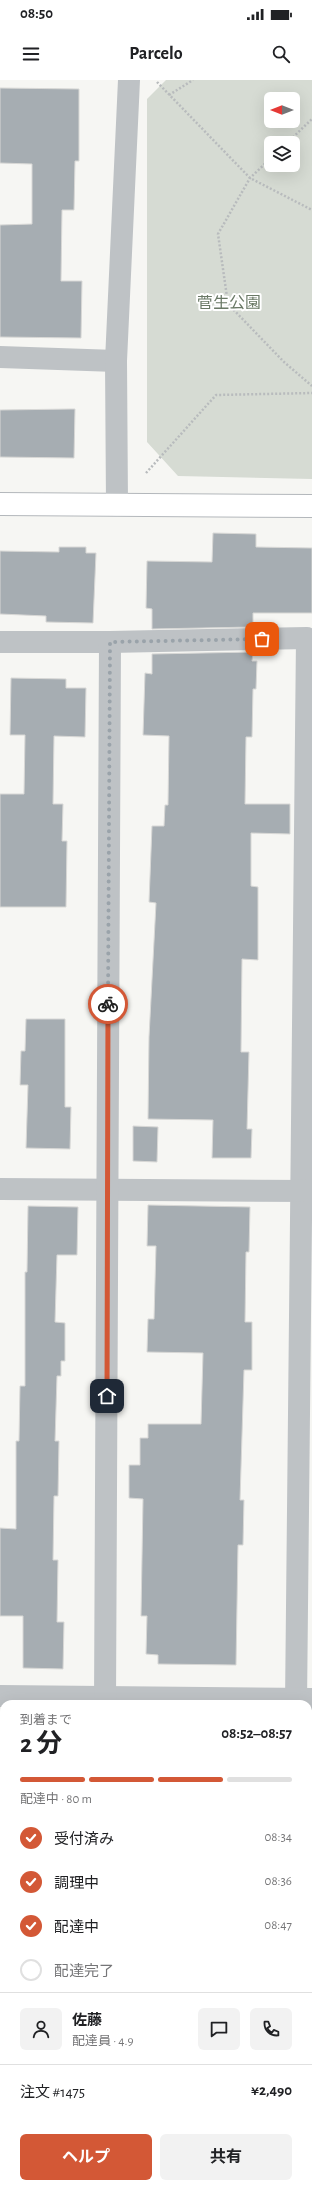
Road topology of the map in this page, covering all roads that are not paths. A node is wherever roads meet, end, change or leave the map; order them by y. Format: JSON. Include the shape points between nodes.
{"nodes":[{"id":1,"x":129,"y":80,"type":"edge"},
{"id":2,"x":0,"y":357,"type":"edge"},
{"id":3,"x":116,"y":361,"type":"junction"},
{"id":4,"x":0,"y":504,"type":"edge"},
{"id":5,"x":117,"y":505,"type":"junction"},
{"id":6,"x":312,"y":506,"type":"edge"},
{"id":7,"x":0,"y":642,"type":"edge"},
{"id":8,"x":110,"y":642,"type":"junction"},
{"id":9,"x":0,"y":1189,"type":"edge"},
{"id":10,"x":108,"y":1190,"type":"junction"},
{"id":11,"x":307,"y":1191,"type":"edge"},
{"id":12,"x":0,"y":1696,"type":"edge"},
{"id":13,"x":84,"y":1700,"type":"edge"},
{"id":14,"x":105,"y":1700,"type":"edge"},
{"id":15,"x":301,"y":1700,"type":"edge"}],
"edges":[{"from":1,"to":3,"type":"street"},
{"from":2,"to":3,"type":"street"},
{"from":3,"to":5,"type":"street"},
{"from":4,"to":5,"type":"street"},
{"from":5,"to":6,"type":"street"},
{"from":7,"to":8,"type":"street"},
{"from":8,"to":10,"type":"street"},
{"from":8,"to":11,"type":"street","via":[[307,638]]},
{"from":9,"to":10,"type":"street"},
{"from":10,"to":11,"type":"street"},
{"from":10,"to":14,"type":"street"},
{"from":11,"to":15,"type":"street"},
{"from":12,"to":13,"type":"street"}]}
